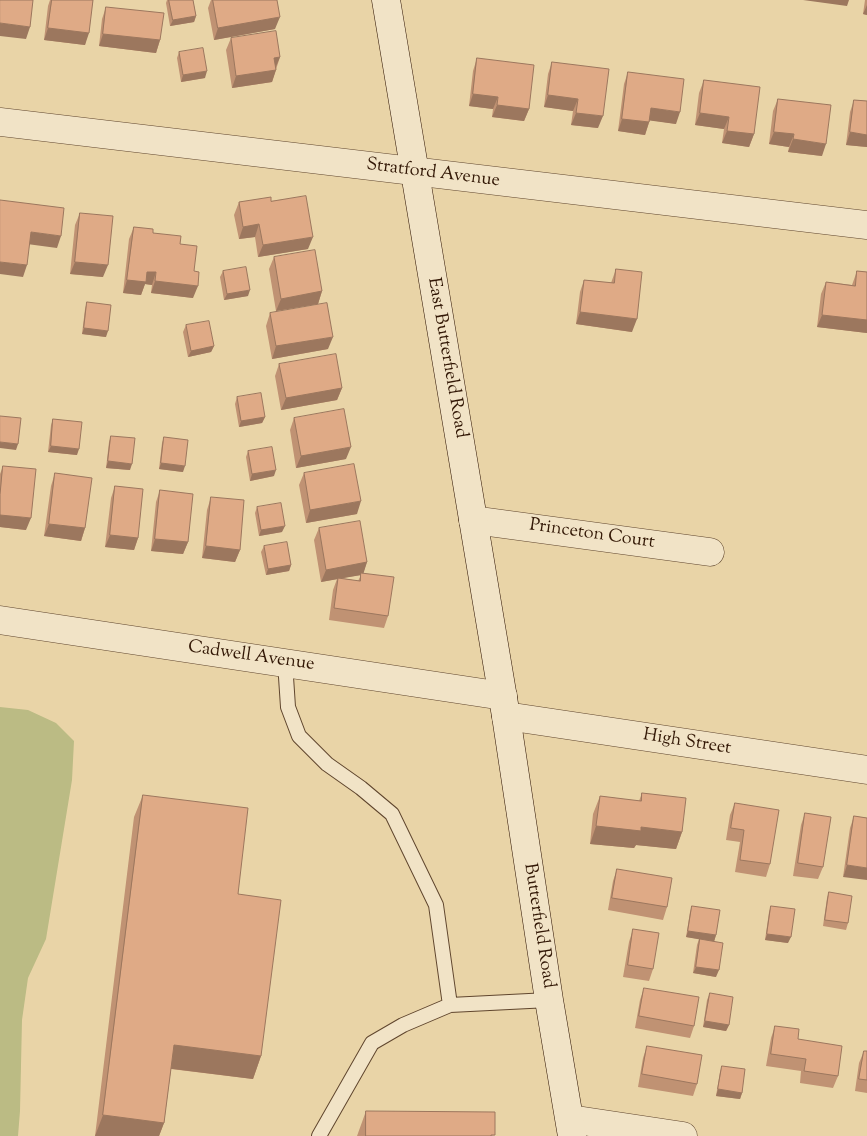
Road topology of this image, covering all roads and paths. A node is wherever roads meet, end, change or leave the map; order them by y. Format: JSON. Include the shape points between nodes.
{"nodes":[{"id":1,"x":386,"y":0,"type":"edge"},
{"id":2,"x":0,"y":122,"type":"edge"},
{"id":3,"x":414,"y":171,"type":"junction"},
{"id":4,"x":867,"y":225,"type":"edge"},
{"id":5,"x":473,"y":520,"type":"junction"},
{"id":6,"x":710,"y":552,"type":"dead end"},
{"id":7,"x":0,"y":620,"type":"edge"},
{"id":8,"x":285,"y":662,"type":"junction"},
{"id":9,"x":504,"y":706,"type":"junction"},
{"id":10,"x":867,"y":770,"type":"edge"},
{"id":11,"x":549,"y":1000,"type":"junction"},
{"id":12,"x":450,"y":1004,"type":"junction"},
{"id":13,"x":571,"y":1127,"type":"edge"},
{"id":14,"x":319,"y":1136,"type":"edge"},
{"id":15,"x":683,"y":1136,"type":"edge"}],
"edges":[{"from":1,"to":3,"type":"street","name":"East Butterfield Road"},
{"from":2,"to":3,"type":"street","name":"Stratford Avenue"},
{"from":3,"to":4,"type":"street","name":"Stratford Avenue"},
{"from":3,"to":5,"type":"street","name":"East Butterfield Road"},
{"from":5,"to":6,"type":"street","name":"Princeton Court"},
{"from":5,"to":9,"type":"street","name":"East Butterfield Road"},
{"from":7,"to":8,"type":"street","name":"Cadwell Avenue"},
{"from":8,"to":9,"type":"street","name":"Cadwell Avenue"},
{"from":8,"to":12,"type":"lane","via":[[288,707],[298,736],[327,764],[392,814],[436,905]]},
{"from":9,"to":10,"type":"street","name":"High Street"},
{"from":9,"to":11,"type":"street","name":"Butterfield Road"},
{"from":11,"to":12,"type":"lane"},
{"from":11,"to":13,"type":"street","name":"Butterfield Road"},
{"from":12,"to":14,"type":"lane","via":[[372,1043]]},
{"from":13,"to":15,"type":"street"}]}
